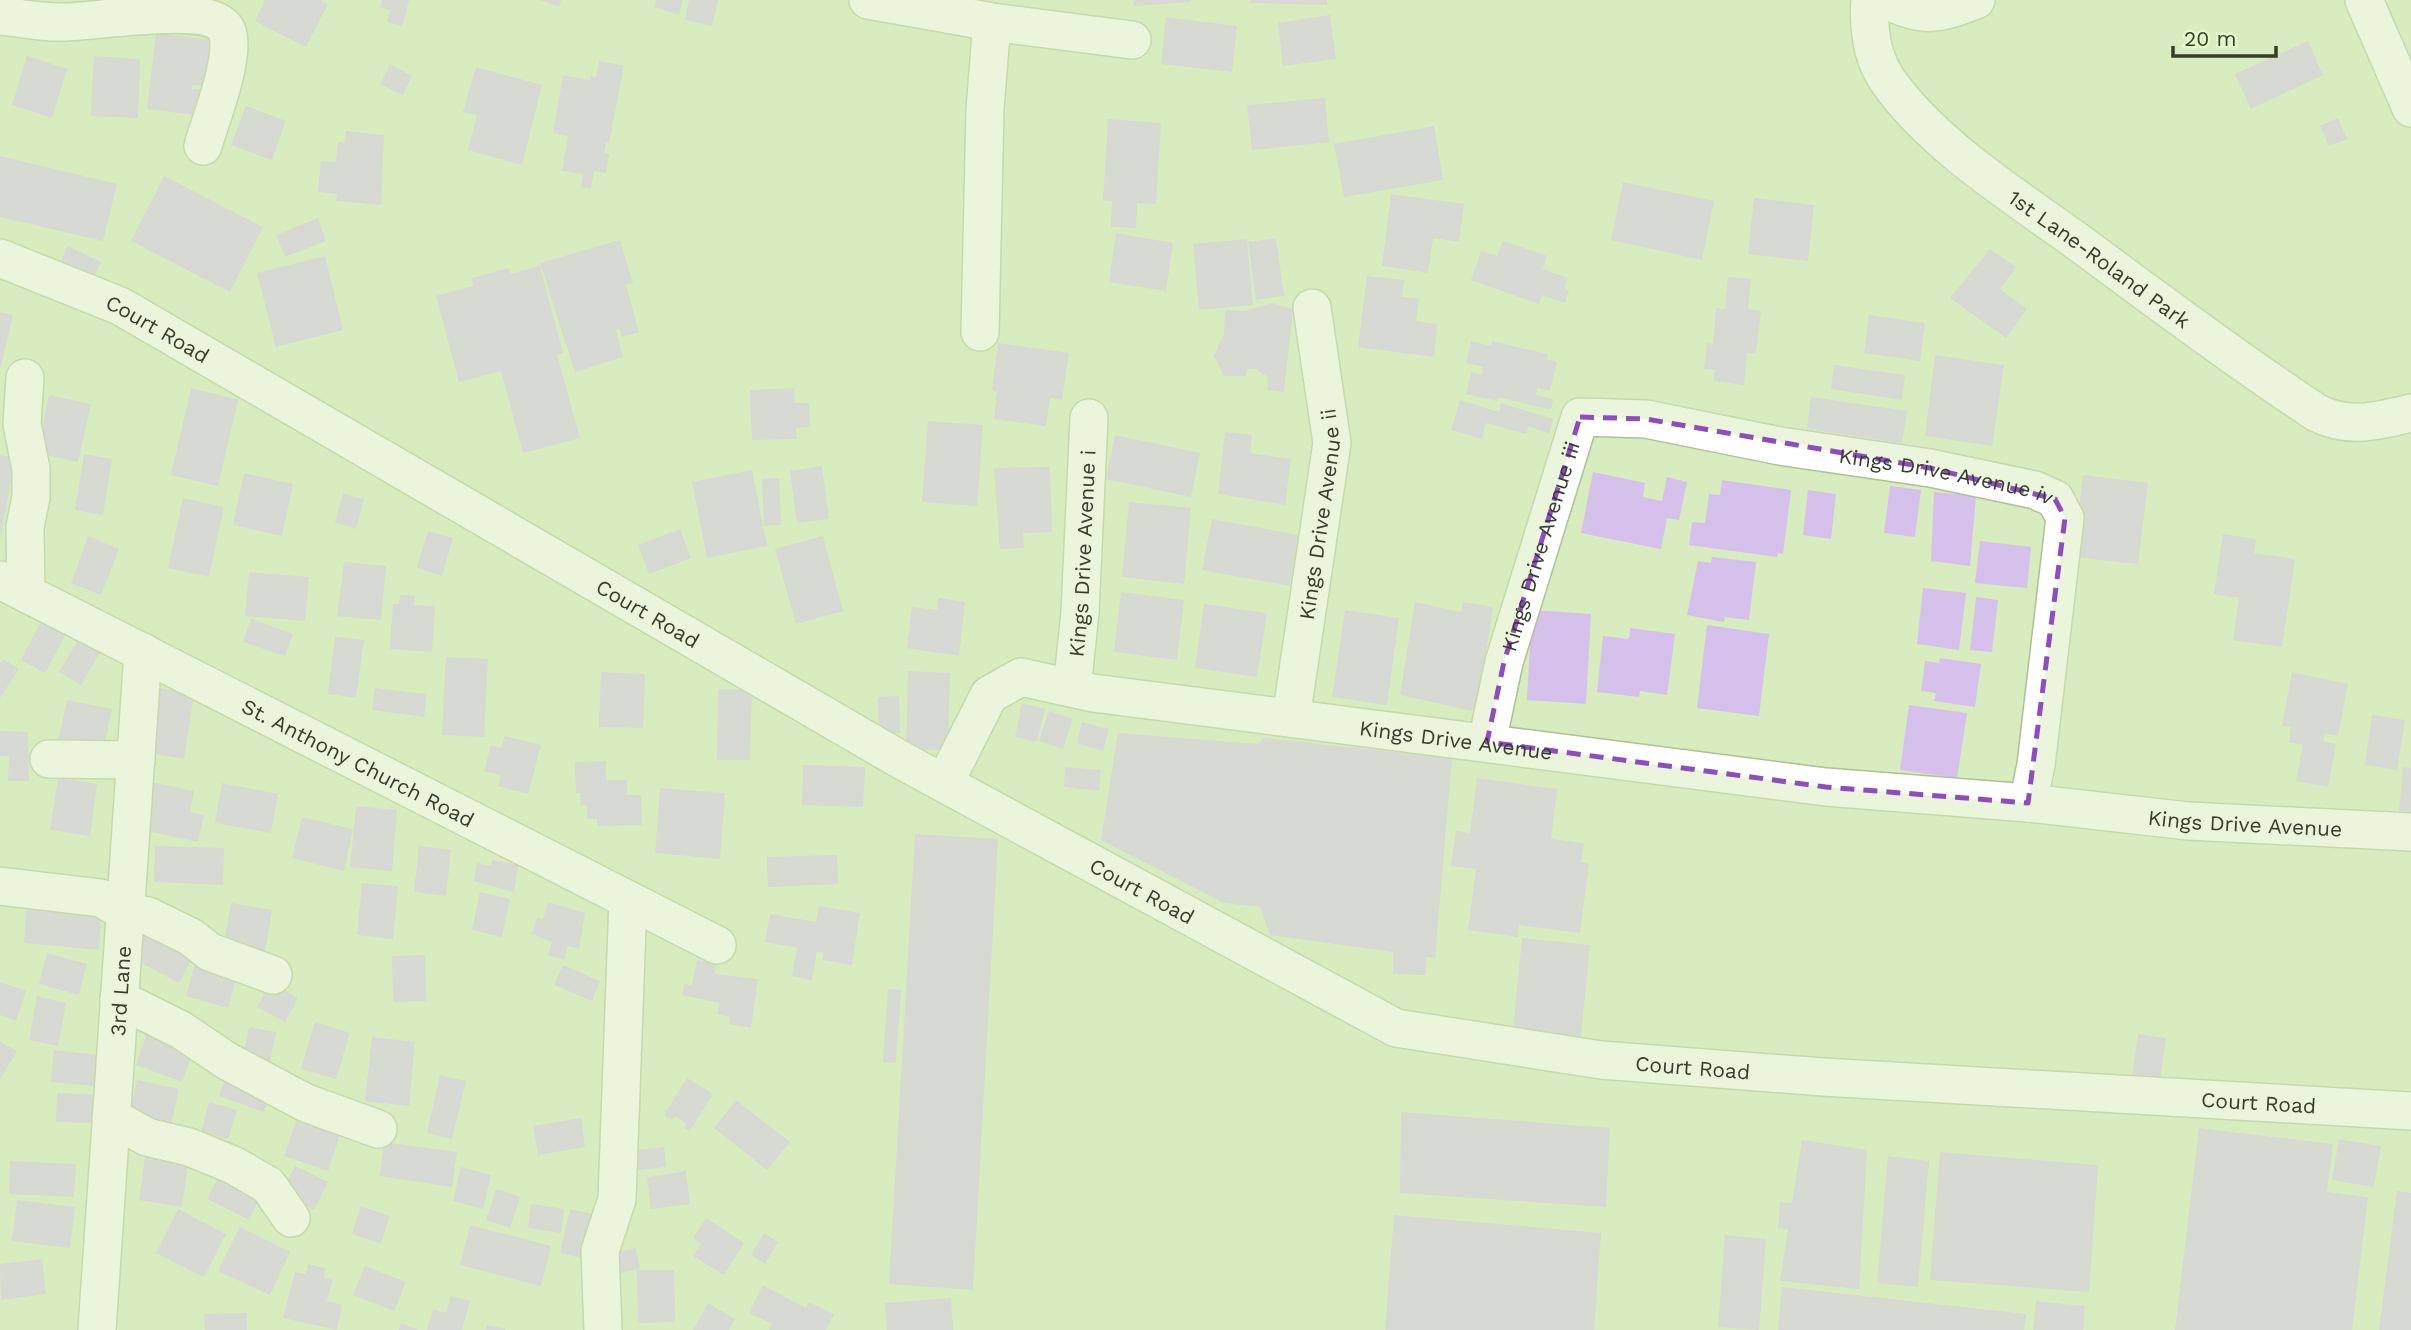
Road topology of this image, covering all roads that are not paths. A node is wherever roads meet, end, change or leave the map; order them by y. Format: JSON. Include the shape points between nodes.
{"nodes":[{"id":1,"x":868,"y":0,"type":"edge"},
{"id":2,"x":1870,"y":0,"type":"edge"},
{"id":3,"x":1887,"y":0,"type":"edge"},
{"id":4,"x":1976,"y":0,"type":"edge"},
{"id":5,"x":2364,"y":0,"type":"edge"},
{"id":6,"x":91,"y":10,"type":"edge"},
{"id":7,"x":0,"y":16,"type":"edge"},
{"id":8,"x":992,"y":22,"type":"junction"},
{"id":9,"x":1132,"y":40,"type":"dead end"},
{"id":10,"x":2411,"y":108,"type":"edge"},
{"id":11,"x":203,"y":146,"type":"dead end"},
{"id":12,"x":0,"y":258,"type":"edge"},
{"id":13,"x":1312,"y":309,"type":"dead end"},
{"id":14,"x":980,"y":332,"type":"dead end"},
{"id":15,"x":24,"y":379,"type":"dead end"},
{"id":16,"x":2411,"y":413,"type":"edge"},
{"id":17,"x":1089,"y":418,"type":"dead end"},
{"id":18,"x":1646,"y":419,"type":"joint"},
{"id":19,"x":13,"y":587,"type":"edge"},
{"id":20,"x":143,"y":652,"type":"junction"},
{"id":21,"x":1072,"y":688,"type":"junction"},
{"id":22,"x":1292,"y":718,"type":"junction"},
{"id":23,"x":1487,"y":742,"type":"junction"},
{"id":24,"x":49,"y":759,"type":"dead end"},
{"id":25,"x":135,"y":760,"type":"junction"},
{"id":26,"x":946,"y":782,"type":"junction"},
{"id":27,"x":2028,"y":803,"type":"junction"},
{"id":28,"x":2411,"y":832,"type":"edge"},
{"id":29,"x":0,"y":886,"type":"edge"},
{"id":30,"x":628,"y":900,"type":"junction"},
{"id":31,"x":125,"y":912,"type":"junction"},
{"id":32,"x":717,"y":945,"type":"dead end"},
{"id":33,"x":273,"y":975,"type":"dead end"},
{"id":34,"x":119,"y":999,"type":"junction"},
{"id":35,"x":2411,"y":1111,"type":"edge"},
{"id":36,"x":111,"y":1117,"type":"junction"},
{"id":37,"x":377,"y":1129,"type":"dead end"},
{"id":38,"x":292,"y":1218,"type":"dead end"},
{"id":39,"x":97,"y":1330,"type":"edge"},
{"id":40,"x":603,"y":1330,"type":"edge"}],
"edges":[{"from":1,"to":8,"type":"street"},
{"from":2,"to":16,"type":"street","name":"1st Lane-Roland Park","via":[[1871,38],[1887,80],[1953,148],[2034,210],[2317,413],[2355,424]]},
{"from":3,"to":4,"type":"street","via":[[1938,15]]},
{"from":5,"to":10,"type":"street"},
{"from":6,"to":7,"type":"street","via":[[65,23]]},
{"from":6,"to":11,"type":"street","via":[[180,6],[214,14],[227,29],[229,50]]},
{"from":8,"to":9,"type":"street"},
{"from":8,"to":14,"type":"street","via":[[985,109]]},
{"from":12,"to":26,"type":"street","name":"Court Road","via":[[120,306]]},
{"from":13,"to":22,"type":"street","name":"Kings Drive Avenue ii","via":[[1332,443]]},
{"from":15,"to":19,"type":"street","via":[[22,424],[31,497]]},
{"from":17,"to":21,"type":"street","name":"Kings Drive Avenue i"},
{"from":18,"to":23,"type":"street","name":"Kings Drive Avenue iii","via":[[1580,417],[1507,650]]},
{"from":18,"to":27,"type":"street","name":"Kings Drive Avenue iv","via":[[1780,446],[1930,468],[2035,490],[2055,499],[2065,517]]},
{"from":19,"to":20,"type":"street","name":"St. Anthony Church Road"},
{"from":20,"to":25,"type":"street","name":"3rd Lane"},
{"from":20,"to":30,"type":"street","name":"St. Anthony Church Road"},
{"from":21,"to":22,"type":"street","name":"Kings Drive Avenue"},
{"from":21,"to":26,"type":"street","name":"Kings Drive Avenue","via":[[1021,677],[989,695]]},
{"from":22,"to":23,"type":"street","name":"Kings Drive Avenue"},
{"from":23,"to":27,"type":"street","name":"Kings Drive Avenue","via":[[1826,787]]},
{"from":24,"to":25,"type":"street"},
{"from":25,"to":31,"type":"street","name":"3rd Lane"},
{"from":26,"to":35,"type":"street","name":"Court Road","via":[[1396,1028],[1601,1060]]},
{"from":27,"to":28,"type":"street","name":"Kings Drive Avenue","via":[[2188,821]]},
{"from":29,"to":31,"type":"street","via":[[101,898]]},
{"from":30,"to":32,"type":"street","name":"St. Anthony Church Road"},
{"from":30,"to":40,"type":"street","via":[[617,1199],[600,1251]]},
{"from":31,"to":33,"type":"street","via":[[148,916],[210,952]]},
{"from":31,"to":34,"type":"street","name":"3rd Lane"},
{"from":34,"to":36,"type":"street","name":"3rd Lane"},
{"from":34,"to":37,"type":"street","via":[[306,1103]]},
{"from":36,"to":38,"type":"street","via":[[147,1137],[233,1164],[268,1185]]},
{"from":36,"to":39,"type":"street","name":"3rd Lane"}]}
